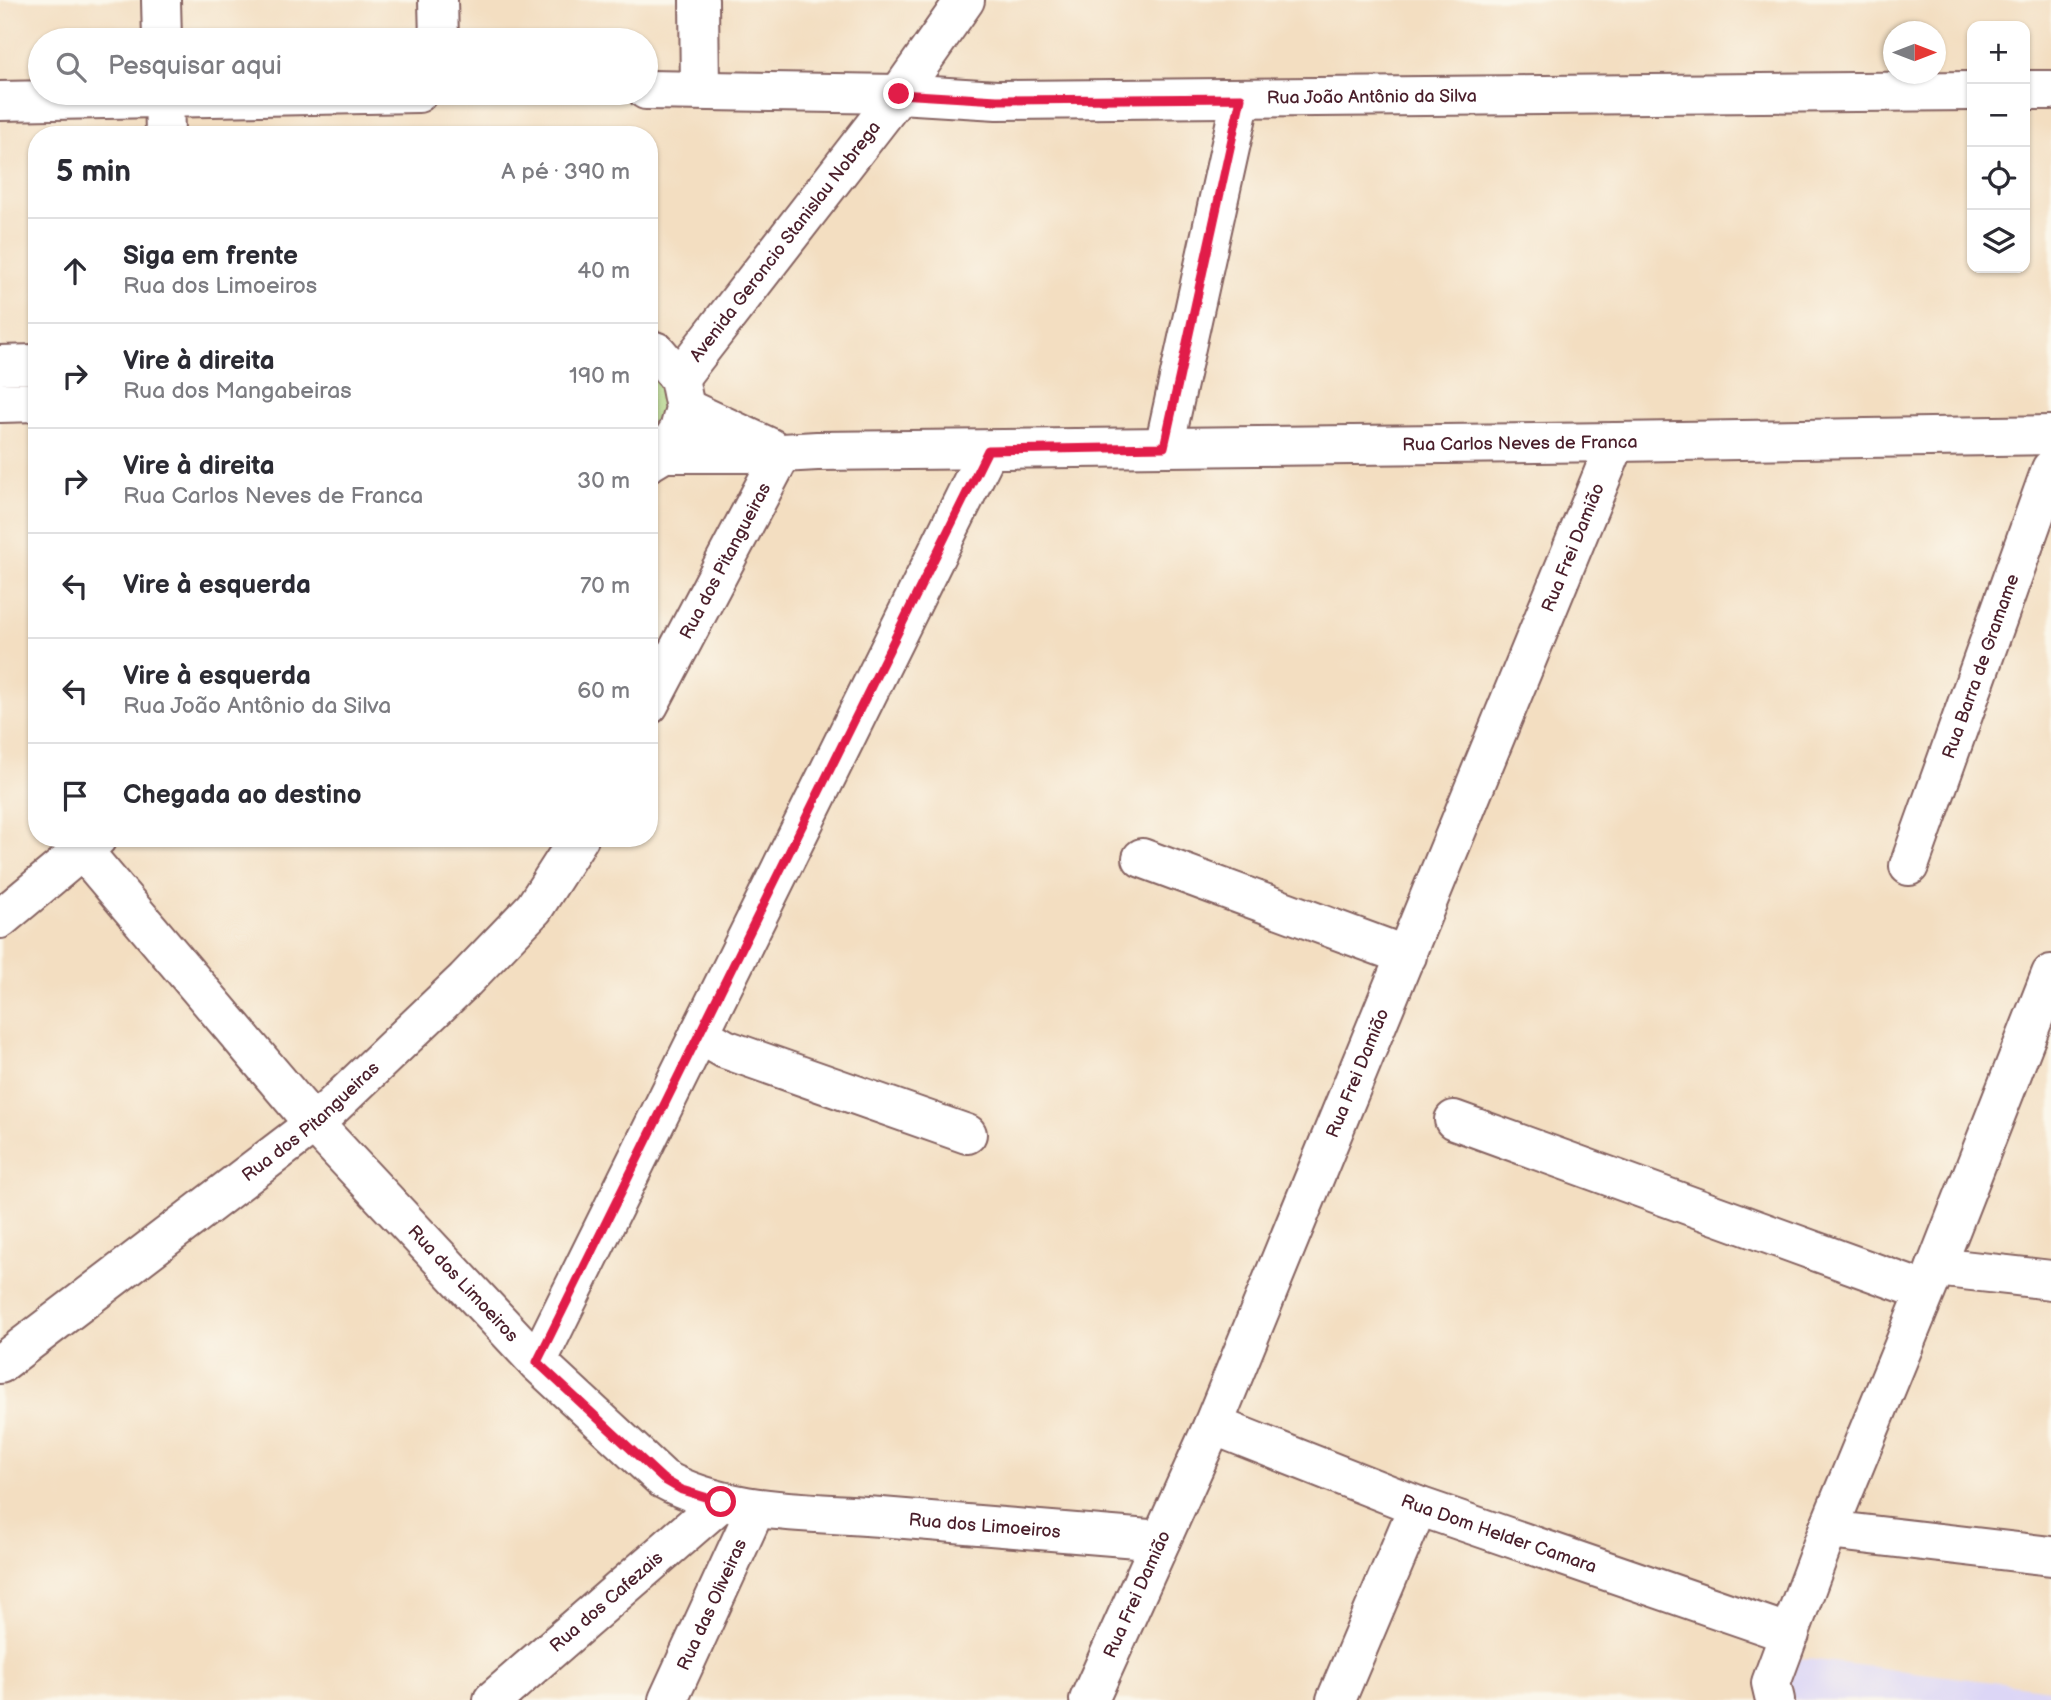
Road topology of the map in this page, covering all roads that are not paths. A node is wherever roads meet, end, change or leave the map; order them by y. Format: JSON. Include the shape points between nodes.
{"nodes":[{"id":1,"x":162,"y":0,"type":"edge"},
{"id":2,"x":438,"y":0,"type":"edge"},
{"id":3,"x":699,"y":0,"type":"edge"},
{"id":4,"x":965,"y":0,"type":"edge"},
{"id":5,"x":162,"y":28,"type":"edge"},
{"id":6,"x":439,"y":28,"type":"edge"},
{"id":7,"x":658,"y":90,"type":"edge"},
{"id":8,"x":700,"y":90,"type":"junction"},
{"id":9,"x":2030,"y":90,"type":"edge"},
{"id":10,"x":2051,"y":90,"type":"edge"},
{"id":11,"x":1967,"y":91,"type":"edge"},
{"id":12,"x":899,"y":94,"type":"junction"},
{"id":13,"x":1241,"y":98,"type":"junction"},
{"id":14,"x":0,"y":101,"type":"edge"},
{"id":15,"x":28,"y":102,"type":"edge"},
{"id":16,"x":94,"y":105,"type":"edge"},
{"id":17,"x":215,"y":105,"type":"edge"},
{"id":18,"x":164,"y":108,"type":"edge"},
{"id":19,"x":658,"y":354,"type":"edge"},
{"id":20,"x":28,"y":364,"type":"edge"},
{"id":21,"x":0,"y":365,"type":"edge"},
{"id":22,"x":682,"y":393,"type":"junction"},
{"id":23,"x":28,"y":402,"type":"edge"},
{"id":24,"x":0,"y":403,"type":"edge"},
{"id":25,"x":2051,"y":435,"type":"edge"},
{"id":26,"x":1616,"y":442,"type":"junction"},
{"id":27,"x":1164,"y":447,"type":"junction"},
{"id":28,"x":988,"y":450,"type":"junction"},
{"id":29,"x":782,"y":453,"type":"junction"},
{"id":30,"x":658,"y":455,"type":"edge"},
{"id":31,"x":658,"y":457,"type":"edge"},
{"id":32,"x":2051,"y":469,"type":"edge"},
{"id":33,"x":658,"y":688,"type":"edge"},
{"id":34,"x":86,"y":847,"type":"edge"},
{"id":35,"x":92,"y":847,"type":"edge"},
{"id":36,"x":573,"y":847,"type":"edge"},
{"id":37,"x":1142,"y":858,"type":"dead end"},
{"id":38,"x":1909,"y":866,"type":"dead end"},
{"id":39,"x":0,"y":919,"type":"edge"},
{"id":40,"x":1407,"y":956,"type":"junction"},
{"id":41,"x":2048,"y":992,"type":"edge"},
{"id":42,"x":712,"y":1042,"type":"junction"},
{"id":43,"x":1454,"y":1120,"type":"dead end"},
{"id":44,"x":314,"y":1125,"type":"junction"},
{"id":45,"x":967,"y":1134,"type":"dead end"},
{"id":46,"x":1930,"y":1279,"type":"junction"},
{"id":47,"x":2051,"y":1280,"type":"edge"},
{"id":48,"x":537,"y":1362,"type":"junction"},
{"id":49,"x":0,"y":1364,"type":"edge"},
{"id":50,"x":1213,"y":1425,"type":"junction"},
{"id":51,"x":738,"y":1505,"type":"junction"},
{"id":52,"x":1418,"y":1506,"type":"junction"},
{"id":53,"x":1828,"y":1530,"type":"junction"},
{"id":54,"x":1161,"y":1540,"type":"junction"},
{"id":55,"x":2051,"y":1556,"type":"edge"},
{"id":56,"x":1790,"y":1634,"type":"junction"},
{"id":57,"x":1770,"y":1694,"type":"edge"},
{"id":58,"x":493,"y":1700,"type":"edge"},
{"id":59,"x":667,"y":1700,"type":"edge"},
{"id":60,"x":1089,"y":1700,"type":"edge"},
{"id":61,"x":1336,"y":1700,"type":"edge"}],
"edges":[{"from":1,"to":5,"type":"street"},
{"from":2,"to":6,"type":"street"},
{"from":3,"to":8,"type":"street"},
{"from":4,"to":12,"type":"street","name":"Avenida Geroncio Stanislau Nobrega"},
{"from":7,"to":8,"type":"street","name":"Rua João Antônio da Silva"},
{"from":8,"to":12,"type":"street","name":"Rua João Antônio da Silva"},
{"from":9,"to":10,"type":"street"},
{"from":11,"to":13,"type":"street","name":"Rua João Antônio da Silva"},
{"from":12,"to":13,"type":"street","name":"Rua João Antônio da Silva","via":[[997,100]]},
{"from":12,"to":22,"type":"street","name":"Avenida Geroncio Stanislau Nobrega"},
{"from":13,"to":27,"type":"street"},
{"from":14,"to":15,"type":"street"},
{"from":16,"to":18,"type":"street"},
{"from":17,"to":18,"type":"street"},
{"from":19,"to":22,"type":"street"},
{"from":20,"to":21,"type":"street"},
{"from":22,"to":29,"type":"street"},
{"from":22,"to":30,"type":"street","name":"Avenida Geroncio Stanislau Nobrega","via":[[678,430]]},
{"from":23,"to":24,"type":"street"},
{"from":25,"to":26,"type":"street","name":"Rua Carlos Neves de Franca"},
{"from":26,"to":27,"type":"street","name":"Rua Carlos Neves de Franca"},
{"from":26,"to":40,"type":"street","name":"Rua Frei Damião"},
{"from":27,"to":28,"type":"street","name":"Rua Carlos Neves de Franca"},
{"from":28,"to":29,"type":"street","name":"Rua Carlos Neves de Franca"},
{"from":28,"to":42,"type":"street"},
{"from":29,"to":31,"type":"street","name":"Rua Carlos Neves de Franca"},
{"from":29,"to":33,"type":"street","name":"Rua dos Pitangueiras"},
{"from":32,"to":38,"type":"street","name":"Rua Barra de Gramame"},
{"from":34,"to":39,"type":"street"},
{"from":35,"to":44,"type":"street","name":"Rua dos Limoeiros"},
{"from":36,"to":44,"type":"street","name":"Rua dos Pitangueiras","via":[[534,908]]},
{"from":37,"to":40,"type":"street"},
{"from":40,"to":50,"type":"street","name":"Rua Frei Damião"},
{"from":41,"to":46,"type":"street"},
{"from":42,"to":45,"type":"street"},
{"from":42,"to":48,"type":"street"},
{"from":43,"to":46,"type":"street"},
{"from":44,"to":48,"type":"street","name":"Rua dos Limoeiros"},
{"from":44,"to":49,"type":"street","name":"Rua dos Pitangueiras"},
{"from":46,"to":47,"type":"street"},
{"from":46,"to":53,"type":"street"},
{"from":48,"to":51,"type":"street","name":"Rua dos Limoeiros","via":[[663,1479],[682,1490]]},
{"from":50,"to":52,"type":"street","name":"Rua Dom Helder Camara"},
{"from":50,"to":54,"type":"street","name":"Rua Frei Damião"},
{"from":51,"to":54,"type":"street","name":"Rua dos Limoeiros"},
{"from":51,"to":58,"type":"street","name":"Rua dos Cafezais"},
{"from":51,"to":59,"type":"street","name":"Rua das Oliveiras"},
{"from":52,"to":56,"type":"street","name":"Rua Dom Helder Camara"},
{"from":52,"to":61,"type":"street"},
{"from":53,"to":55,"type":"street"},
{"from":53,"to":56,"type":"street"},
{"from":54,"to":60,"type":"street","name":"Rua Frei Damião"},
{"from":56,"to":57,"type":"street"}]}
